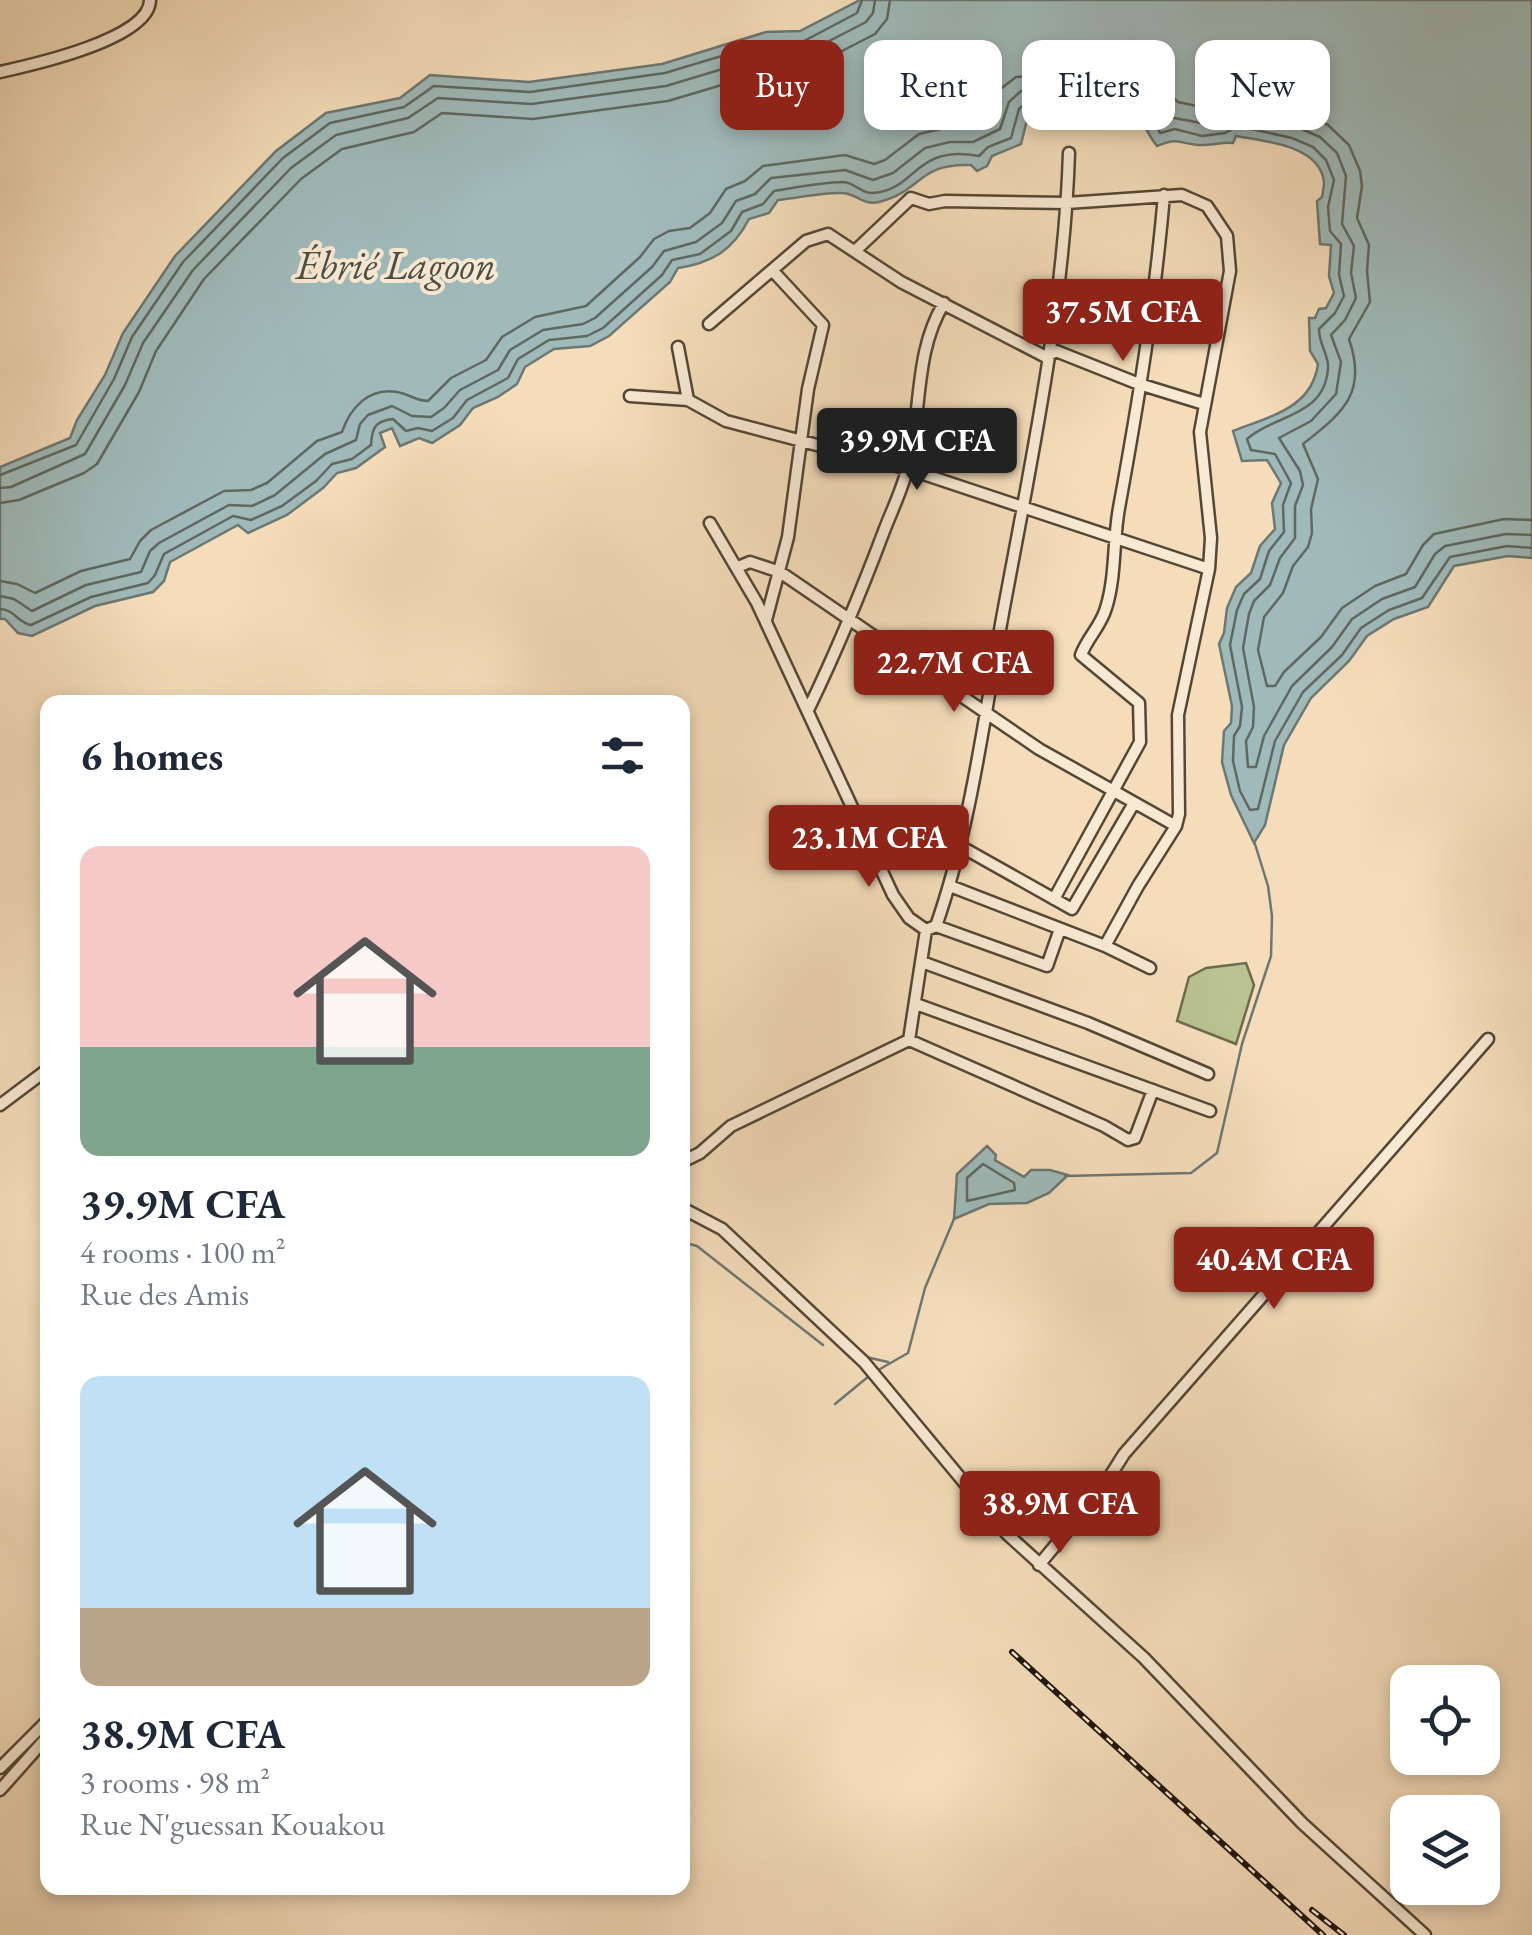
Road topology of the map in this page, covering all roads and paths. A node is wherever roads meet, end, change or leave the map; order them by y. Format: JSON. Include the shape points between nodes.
{"nodes":[{"id":1,"x":150,"y":0,"type":"edge"},
{"id":2,"x":0,"y":72,"type":"edge"},
{"id":3,"x":1069,"y":153,"type":"dead end"},
{"id":4,"x":1164,"y":195,"type":"junction"},
{"id":5,"x":1068,"y":203,"type":"junction"},
{"id":6,"x":855,"y":251,"type":"junction"},
{"id":7,"x":772,"y":270,"type":"junction"},
{"id":8,"x":944,"y":302,"type":"junction"},
{"id":9,"x":709,"y":324,"type":"dead end"},
{"id":10,"x":678,"y":348,"type":"dead end"},
{"id":11,"x":1046,"y":357,"type":"junction"},
{"id":12,"x":1139,"y":384,"type":"junction"},
{"id":13,"x":630,"y":396,"type":"dead end"},
{"id":14,"x":688,"y":400,"type":"junction"},
{"id":15,"x":1204,"y":404,"type":"junction"},
{"id":16,"x":801,"y":439,"type":"junction"},
{"id":17,"x":908,"y":469,"type":"junction"},
{"id":18,"x":1022,"y":506,"type":"junction"},
{"id":19,"x":710,"y":522,"type":"dead end"},
{"id":20,"x":1114,"y":537,"type":"junction"},
{"id":21,"x":738,"y":567,"type":"junction"},
{"id":22,"x":1209,"y":569,"type":"junction"},
{"id":23,"x":780,"y":572,"type":"junction"},
{"id":24,"x":766,"y":621,"type":"junction"},
{"id":25,"x":850,"y":621,"type":"junction"},
{"id":26,"x":809,"y":708,"type":"junction"},
{"id":27,"x":985,"y":712,"type":"junction"},
{"id":28,"x":1115,"y":791,"type":"junction"},
{"id":29,"x":1134,"y":803,"type":"junction"},
{"id":30,"x":1176,"y":826,"type":"junction"},
{"id":31,"x":960,"y":846,"type":"junction"},
{"id":32,"x":950,"y":886,"type":"junction"},
{"id":33,"x":1054,"y":899,"type":"junction"},
{"id":34,"x":931,"y":928,"type":"junction"},
{"id":35,"x":1060,"y":929,"type":"junction"},
{"id":36,"x":1105,"y":946,"type":"junction"},
{"id":37,"x":922,"y":962,"type":"junction"},
{"id":38,"x":1150,"y":968,"type":"dead end"},
{"id":39,"x":916,"y":1004,"type":"junction"},
{"id":40,"x":1488,"y":1039,"type":"dead end"},
{"id":41,"x":909,"y":1040,"type":"junction"},
{"id":42,"x":1208,"y":1074,"type":"dead end"},
{"id":43,"x":40,"y":1075,"type":"edge"},
{"id":44,"x":1153,"y":1090,"type":"junction"},
{"id":45,"x":0,"y":1105,"type":"edge"},
{"id":46,"x":1210,"y":1112,"type":"dead end"},
{"id":47,"x":690,"y":1158,"type":"edge"},
{"id":48,"x":690,"y":1212,"type":"edge"},
{"id":49,"x":1039,"y":1566,"type":"junction"},
{"id":50,"x":40,"y":1728,"type":"edge"},
{"id":51,"x":40,"y":1745,"type":"edge"},
{"id":52,"x":0,"y":1768,"type":"edge"},
{"id":53,"x":0,"y":1790,"type":"edge"},
{"id":54,"x":1425,"y":1935,"type":"edge"}],
"edges":[{"from":1,"to":2,"type":"street","via":[[141,21],[100,42]]},
{"from":3,"to":5,"type":"street"},
{"from":4,"to":5,"type":"street"},
{"from":4,"to":12,"type":"street"},
{"from":4,"to":15,"type":"street","via":[[1200,201],[1227,236],[1230,271]]},
{"from":5,"to":6,"type":"street","via":[[929,204],[910,198]]},
{"from":5,"to":11,"type":"street"},
{"from":6,"to":7,"type":"street","via":[[820,234]]},
{"from":6,"to":8,"type":"street"},
{"from":7,"to":9,"type":"street"},
{"from":7,"to":16,"type":"street","via":[[823,325]]},
{"from":8,"to":11,"type":"street"},
{"from":8,"to":17,"type":"street","via":[[924,347]]},
{"from":10,"to":14,"type":"street"},
{"from":11,"to":12,"type":"street","via":[[1056,352]]},
{"from":11,"to":18,"type":"street"},
{"from":12,"to":15,"type":"street"},
{"from":12,"to":20,"type":"street"},
{"from":13,"to":14,"type":"street"},
{"from":14,"to":16,"type":"street","via":[[726,420]]},
{"from":15,"to":22,"type":"street"},
{"from":16,"to":17,"type":"street"},
{"from":16,"to":23,"type":"street"},
{"from":17,"to":18,"type":"street"},
{"from":17,"to":25,"type":"street"},
{"from":18,"to":20,"type":"street"},
{"from":18,"to":27,"type":"street"},
{"from":19,"to":21,"type":"street"},
{"from":20,"to":22,"type":"street"},
{"from":20,"to":28,"type":"street","via":[[1108,604],[1080,655],[1139,703],[1140,742]]},
{"from":21,"to":23,"type":"street","via":[[755,563]]},
{"from":21,"to":24,"type":"street"},
{"from":22,"to":30,"type":"street","via":[[1178,714]]},
{"from":23,"to":24,"type":"street"},
{"from":23,"to":25,"type":"street"},
{"from":24,"to":26,"type":"street"},
{"from":25,"to":26,"type":"street"},
{"from":25,"to":27,"type":"street"},
{"from":26,"to":34,"type":"street","via":[[893,895],[909,918]]},
{"from":27,"to":28,"type":"street"},
{"from":27,"to":31,"type":"street"},
{"from":28,"to":29,"type":"street"},
{"from":28,"to":33,"type":"street"},
{"from":29,"to":30,"type":"street"},
{"from":29,"to":33,"type":"street","via":[[1075,906]]},
{"from":30,"to":36,"type":"street"},
{"from":31,"to":32,"type":"street"},
{"from":31,"to":33,"type":"street"},
{"from":32,"to":34,"type":"street"},
{"from":32,"to":35,"type":"street"},
{"from":34,"to":35,"type":"street","via":[[1047,966]]},
{"from":34,"to":37,"type":"street"},
{"from":35,"to":36,"type":"street"},
{"from":36,"to":38,"type":"street"},
{"from":37,"to":39,"type":"street"},
{"from":37,"to":42,"type":"street"},
{"from":39,"to":41,"type":"street"},
{"from":39,"to":44,"type":"street"},
{"from":40,"to":49,"type":"street","via":[[1124,1454]]},
{"from":41,"to":44,"type":"street","via":[[1128,1140],[1136,1138]]},
{"from":41,"to":47,"type":"street","via":[[731,1126]]},
{"from":43,"to":45,"type":"street"},
{"from":44,"to":46,"type":"street"},
{"from":48,"to":49,"type":"street","via":[[722,1229],[864,1362]]},
{"from":49,"to":54,"type":"street","via":[[1144,1658],[1302,1823]]},
{"from":50,"to":52,"type":"street"},
{"from":51,"to":53,"type":"street"}]}
